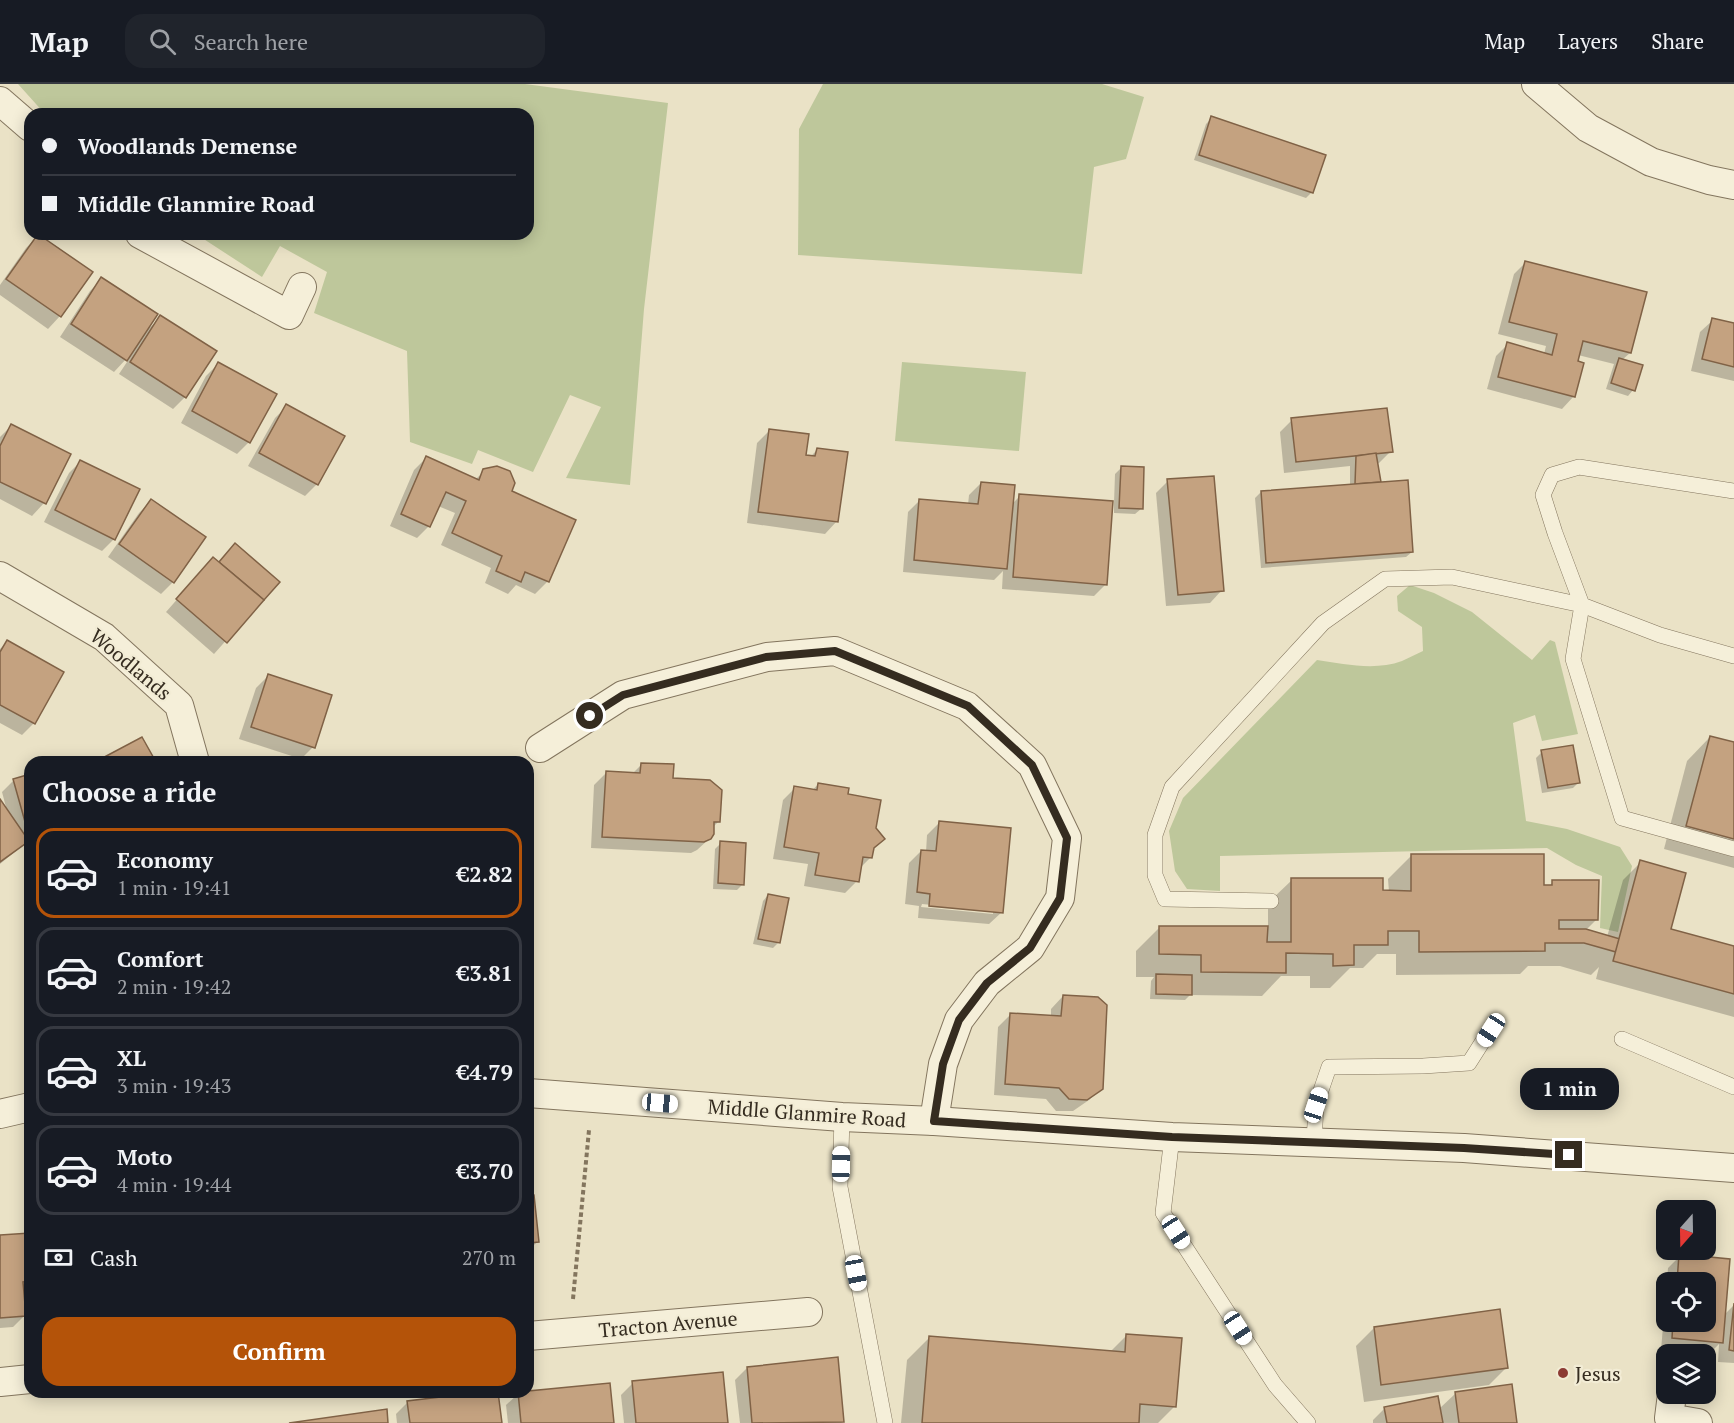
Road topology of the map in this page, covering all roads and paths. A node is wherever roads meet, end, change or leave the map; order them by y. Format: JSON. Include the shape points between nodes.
{"nodes":[{"id":1,"x":1536,"y":84,"type":"edge"},
{"id":2,"x":0,"y":101,"type":"edge"},
{"id":3,"x":24,"y":122,"type":"edge"},
{"id":4,"x":1734,"y":185,"type":"edge"},
{"id":5,"x":151,"y":240,"type":"edge"},
{"id":6,"x":302,"y":287,"type":"dead end"},
{"id":7,"x":1734,"y":491,"type":"edge"},
{"id":8,"x":0,"y":576,"type":"edge"},
{"id":9,"x":1582,"y":605,"type":"junction"},
{"id":10,"x":1734,"y":656,"type":"edge"},
{"id":11,"x":540,"y":748,"type":"dead end"},
{"id":12,"x":193,"y":756,"type":"edge"},
{"id":13,"x":1734,"y":849,"type":"edge"},
{"id":14,"x":1271,"y":901,"type":"dead end"},
{"id":15,"x":1491,"y":1030,"type":"dead end"},
{"id":16,"x":1622,"y":1039,"type":"dead end"},
{"id":17,"x":1734,"y":1087,"type":"edge"},
{"id":18,"x":534,"y":1093,"type":"edge"},
{"id":19,"x":592,"y":1098,"type":"junction"},
{"id":20,"x":24,"y":1108,"type":"edge"},
{"id":21,"x":0,"y":1114,"type":"edge"},
{"id":22,"x":842,"y":1117,"type":"junction"},
{"id":23,"x":934,"y":1121,"type":"junction"},
{"id":24,"x":1172,"y":1137,"type":"junction"},
{"id":25,"x":1314,"y":1143,"type":"junction"},
{"id":26,"x":1734,"y":1168,"type":"edge"},
{"id":27,"x":808,"y":1311,"type":"dead end"},
{"id":28,"x":570,"y":1332,"type":"junction"},
{"id":29,"x":534,"y":1335,"type":"edge"},
{"id":30,"x":24,"y":1380,"type":"edge"},
{"id":31,"x":0,"y":1382,"type":"edge"},
{"id":32,"x":1671,"y":1404,"type":"edge"},
{"id":33,"x":885,"y":1423,"type":"edge"},
{"id":34,"x":1308,"y":1423,"type":"edge"},
{"id":35,"x":1698,"y":1423,"type":"edge"}],
"edges":[{"from":1,"to":4,"type":"street","via":[[1588,128],[1651,162]]},
{"from":2,"to":3,"type":"street"},
{"from":5,"to":6,"type":"street","via":[[289,315]]},
{"from":7,"to":9,"type":"lane","via":[[1579,467],[1552,475],[1543,495]]},
{"from":8,"to":12,"type":"street","name":"Woodlands","via":[[104,637],[179,705]]},
{"from":9,"to":10,"type":"lane","via":[[1660,635]]},
{"from":9,"to":13,"type":"lane","via":[[1573,659],[1623,818]]},
{"from":9,"to":14,"type":"lane","via":[[1452,577],[1385,579],[1323,623],[1172,787],[1155,835],[1155,876],[1165,899]]},
{"from":11,"to":23,"type":"street","via":[[623,695],[766,657],[835,651],[968,706],[1032,765],[1067,838],[1060,898],[1030,948],[987,983],[959,1020],[943,1064]]},
{"from":15,"to":25,"type":"lane","via":[[1469,1063],[1329,1067],[1316,1105]]},
{"from":16,"to":17,"type":"lane"},
{"from":18,"to":19,"type":"street","name":"Middle Glanmire Road"},
{"from":19,"to":22,"type":"street","name":"Middle Glanmire Road"},
{"from":19,"to":28,"type":"path"},
{"from":20,"to":21,"type":"street"},
{"from":22,"to":23,"type":"street","name":"Middle Glanmire Road"},
{"from":22,"to":33,"type":"lane","via":[[840,1187]]},
{"from":23,"to":24,"type":"street","name":"Middle Glanmire Road"},
{"from":24,"to":25,"type":"street","name":"Middle Glanmire Road"},
{"from":24,"to":34,"type":"lane","via":[[1163,1213],[1275,1385]]},
{"from":25,"to":26,"type":"street","name":"Middle Glanmire Road","via":[[1464,1148]]},
{"from":27,"to":28,"type":"street","name":"Tracton Avenue"},
{"from":28,"to":29,"type":"street","name":"Tracton Avenue"},
{"from":30,"to":31,"type":"street"},
{"from":32,"to":35,"type":"street","via":[[1669,1418]]}]}
